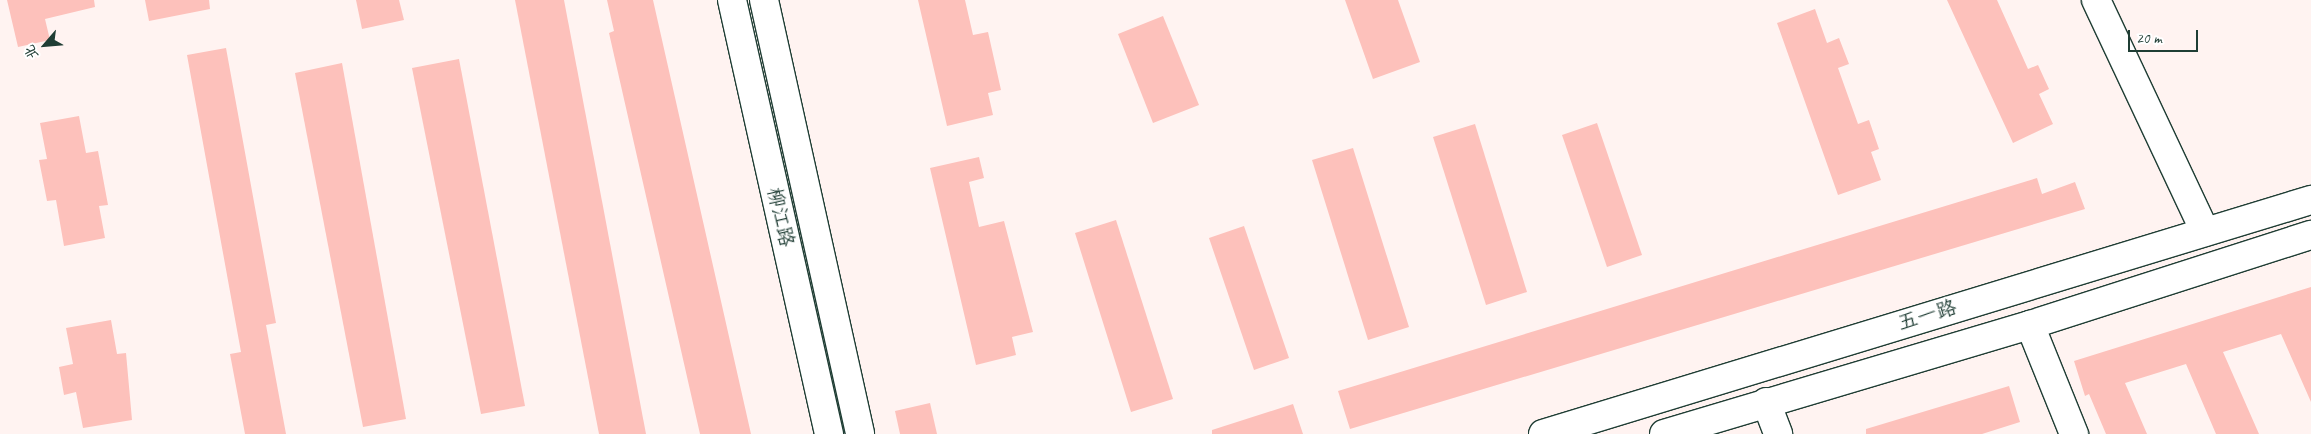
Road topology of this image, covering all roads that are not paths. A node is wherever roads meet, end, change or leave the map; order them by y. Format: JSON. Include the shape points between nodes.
{"nodes":[{"id":1,"x":732,"y":0,"type":"edge"},
{"id":2,"x":764,"y":0,"type":"edge"},
{"id":3,"x":2096,"y":0,"type":"edge"},
{"id":4,"x":2311,"y":200,"type":"edge"},
{"id":5,"x":2205,"y":232,"type":"junction"},
{"id":6,"x":2311,"y":235,"type":"edge"},
{"id":7,"x":2030,"y":325,"type":"junction"},
{"id":8,"x":1785,"y":358,"type":"junction"},
{"id":9,"x":1796,"y":393,"type":"junction"},
{"id":10,"x":1766,"y":402,"type":"junction"},
{"id":11,"x":829,"y":434,"type":"edge"},
{"id":12,"x":860,"y":434,"type":"edge"},
{"id":13,"x":1543,"y":434,"type":"edge"},
{"id":14,"x":1664,"y":434,"type":"edge"},
{"id":15,"x":1778,"y":434,"type":"edge"},
{"id":16,"x":2074,"y":434,"type":"edge"}],
"edges":[{"from":1,"to":11,"type":"street","name":"柳江路"},
{"from":2,"to":12,"type":"street","name":"柳江路"},
{"from":3,"to":5,"type":"street"},
{"from":4,"to":5,"type":"street","name":"五一路"},
{"from":5,"to":8,"type":"street","name":"五一路"},
{"from":6,"to":7,"type":"street","name":"五一路"},
{"from":7,"to":9,"type":"street","name":"五一路"},
{"from":7,"to":16,"type":"street"},
{"from":8,"to":9,"type":"street"},
{"from":8,"to":13,"type":"street","name":"五一路"},
{"from":9,"to":10,"type":"street","name":"五一路"},
{"from":10,"to":14,"type":"street","name":"五一路"},
{"from":10,"to":15,"type":"street"}]}
